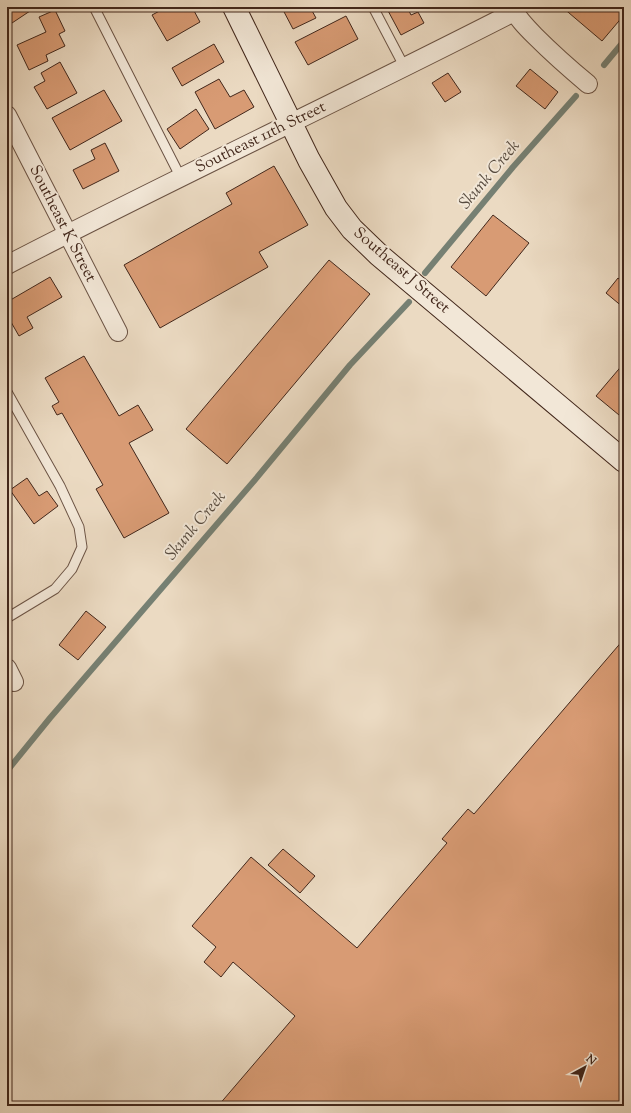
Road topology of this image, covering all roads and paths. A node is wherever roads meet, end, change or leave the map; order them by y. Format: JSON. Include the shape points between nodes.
{"nodes":[{"id":1,"x":94,"y":7,"type":"edge"},
{"id":2,"x":234,"y":7,"type":"edge"},
{"id":3,"x":374,"y":7,"type":"edge"},
{"id":4,"x":513,"y":9,"type":"edge"},
{"id":5,"x":404,"y":68,"type":"junction"},
{"id":6,"x":588,"y":84,"type":"dead end"},
{"id":7,"x":7,"y":115,"type":"edge"},
{"id":8,"x":291,"y":122,"type":"junction"},
{"id":9,"x":182,"y":178,"type":"junction"},
{"id":10,"x":67,"y":234,"type":"junction"},
{"id":11,"x":7,"y":265,"type":"edge"},
{"id":12,"x":118,"y":332,"type":"dead end"},
{"id":13,"x":7,"y":392,"type":"edge"},
{"id":14,"x":624,"y":461,"type":"edge"},
{"id":15,"x":7,"y":618,"type":"edge"}],
"edges":[{"from":1,"to":9,"type":"lane"},
{"from":2,"to":8,"type":"street","name":"Southeast J Street"},
{"from":3,"to":5,"type":"lane"},
{"from":4,"to":5,"type":"street","name":"Southeast 11th Street"},
{"from":4,"to":6,"type":"street","via":[[550,52]]},
{"from":5,"to":8,"type":"street","name":"Southeast 11th Street"},
{"from":7,"to":10,"type":"street","name":"Southeast K Street"},
{"from":8,"to":9,"type":"street","name":"Southeast 11th Street"},
{"from":8,"to":14,"type":"street","name":"Southeast J Street","via":[[336,208],[352,229],[385,260]]},
{"from":9,"to":10,"type":"street","name":"Southeast 11th Street"},
{"from":10,"to":11,"type":"street","name":"Southeast 11th Street"},
{"from":10,"to":12,"type":"street","name":"Southeast K Street"},
{"from":13,"to":15,"type":"lane","via":[[60,486],[79,526],[82,547],[72,569],[55,589]]}]}
